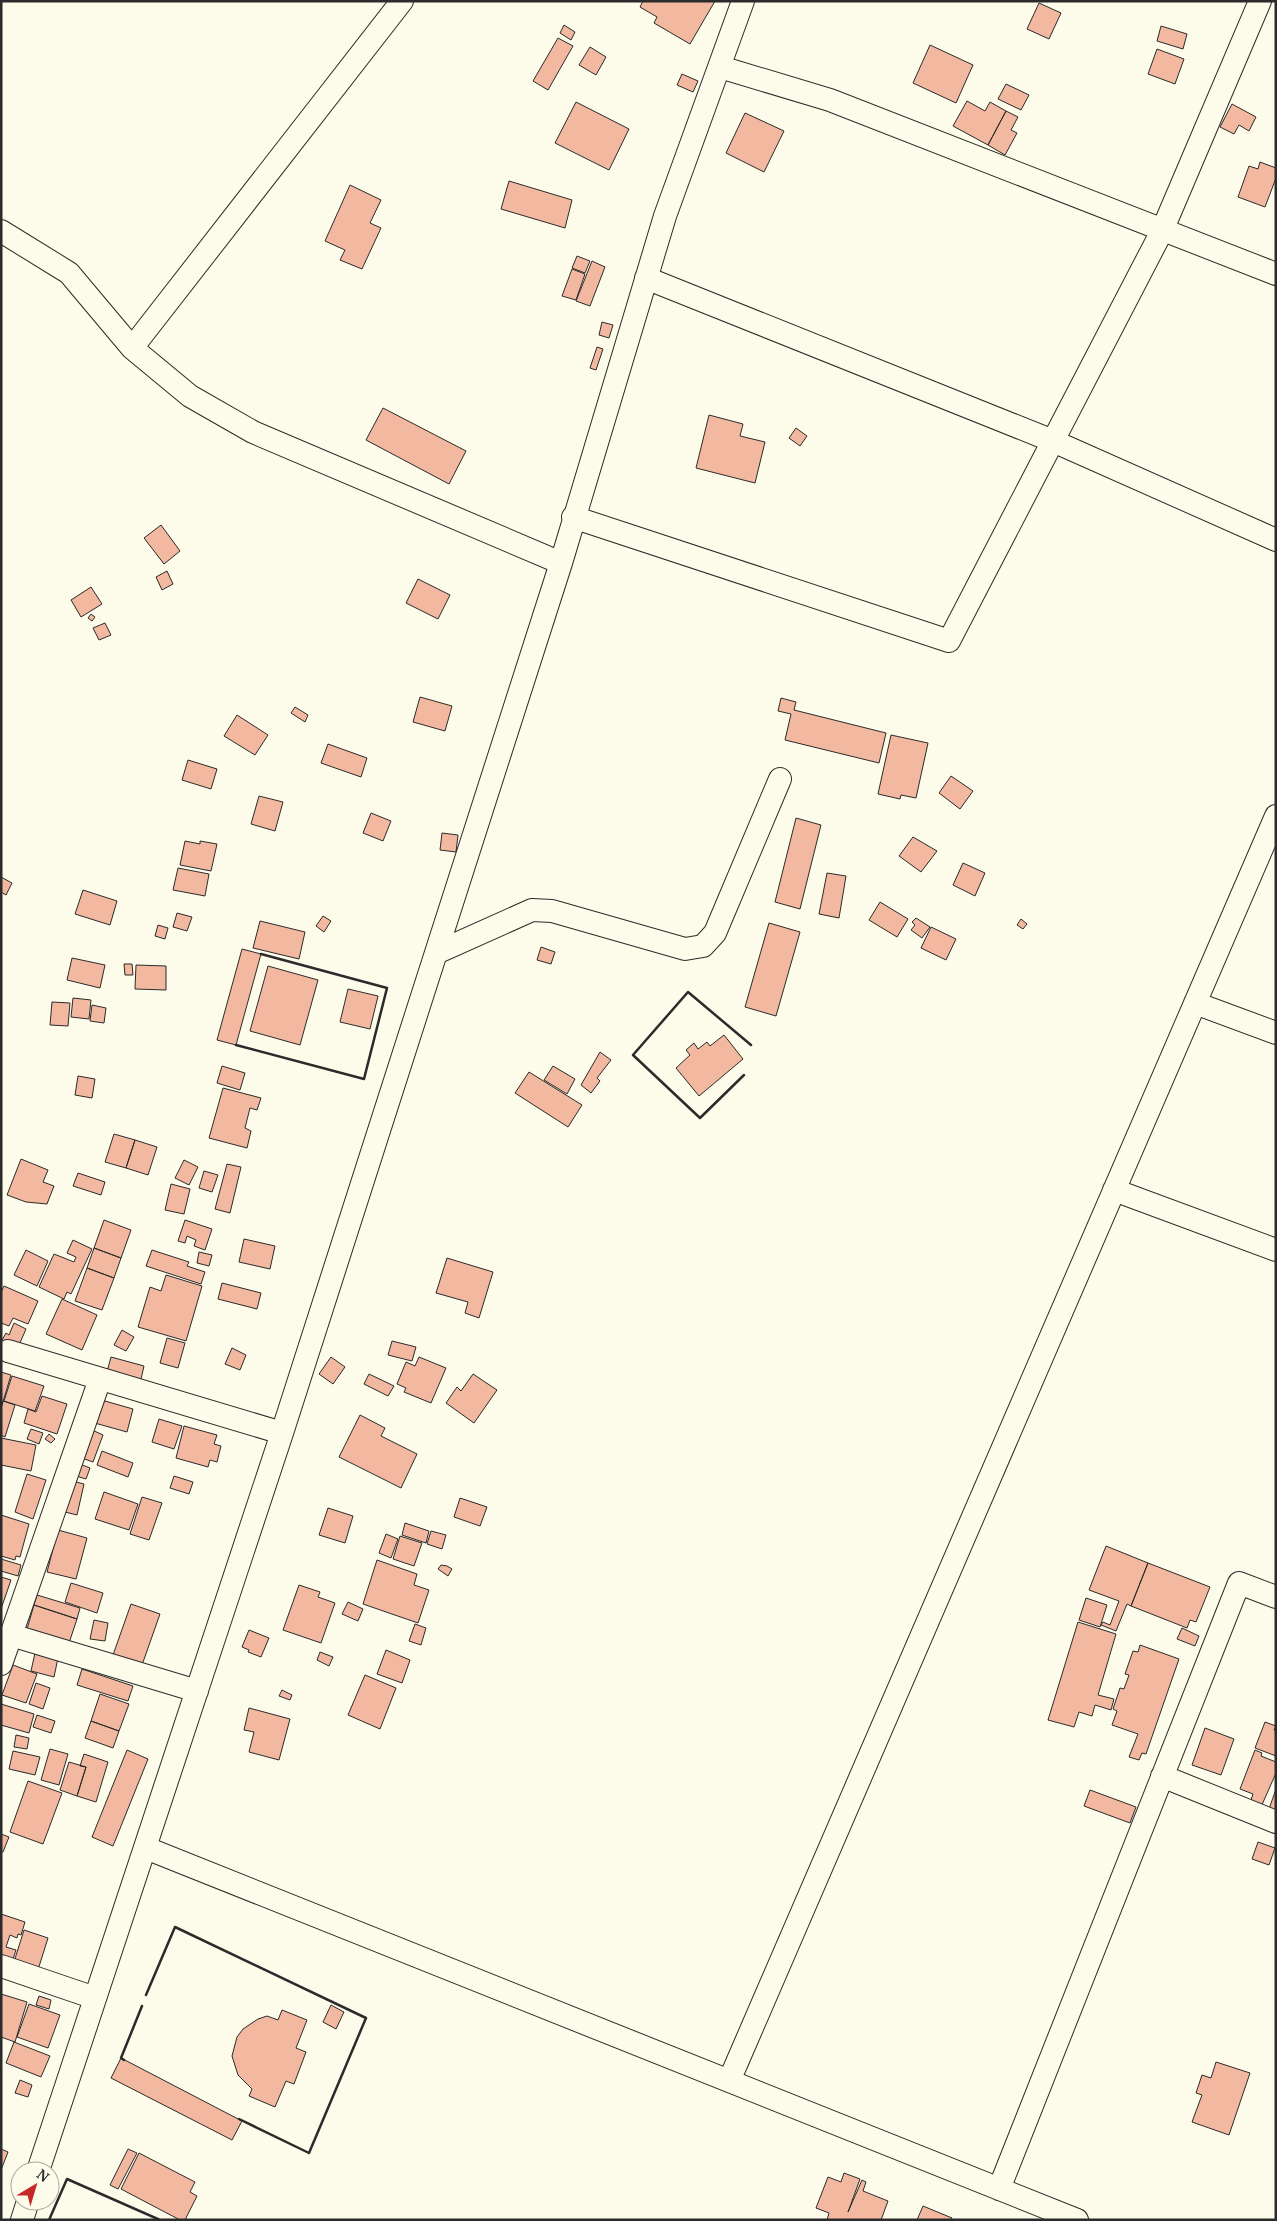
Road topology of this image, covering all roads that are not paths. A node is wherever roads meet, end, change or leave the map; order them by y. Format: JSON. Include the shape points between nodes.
{"nodes":[{"id":1,"x":402,"y":1,"type":"edge"},
{"id":2,"x":743,"y":1,"type":"edge"},
{"id":3,"x":1260,"y":1,"type":"edge"},
{"id":4,"x":720,"y":67,"type":"junction"},
{"id":5,"x":1,"y":231,"type":"edge"},
{"id":6,"x":1162,"y":231,"type":"junction"},
{"id":7,"x":1276,"y":274,"type":"edge"},
{"id":8,"x":646,"y":278,"type":"junction"},
{"id":9,"x":132,"y":348,"type":"junction"},
{"id":10,"x":1054,"y":441,"type":"junction"},
{"id":11,"x":573,"y":518,"type":"junction"},
{"id":12,"x":1276,"y":540,"type":"edge"},
{"id":13,"x":560,"y":563,"type":"junction"},
{"id":14,"x":780,"y":779,"type":"dead end"},
{"id":15,"x":1273,"y":828,"type":"edge"},
{"id":16,"x":436,"y":952,"type":"junction"},
{"id":17,"x":1195,"y":1002,"type":"junction"},
{"id":18,"x":1276,"y":1033,"type":"edge"},
{"id":19,"x":1114,"y":1190,"type":"junction"},
{"id":20,"x":1276,"y":1250,"type":"edge"},
{"id":21,"x":8,"y":1350,"type":"dead end"},
{"id":22,"x":100,"y":1379,"type":"junction"},
{"id":23,"x":282,"y":1434,"type":"junction"},
{"id":24,"x":1276,"y":1597,"type":"edge"},
{"id":25,"x":11,"y":1635,"type":"junction"},
{"id":26,"x":1,"y":1664,"type":"edge"},
{"id":27,"x":197,"y":1691,"type":"junction"},
{"id":28,"x":1162,"y":1776,"type":"junction"},
{"id":29,"x":1276,"y":1822,"type":"edge"},
{"id":30,"x":146,"y":1848,"type":"junction"},
{"id":31,"x":1,"y":1966,"type":"edge"},
{"id":32,"x":95,"y":1998,"type":"junction"},
{"id":33,"x":729,"y":2081,"type":"junction"},
{"id":34,"x":41,"y":2161,"type":"edge"},
{"id":35,"x":999,"y":2188,"type":"junction"},
{"id":36,"x":1077,"y":2220,"type":"edge"}],
"edges":[{"from":1,"to":9,"type":"street"},
{"from":2,"to":4,"type":"street"},
{"from":3,"to":6,"type":"street"},
{"from":4,"to":6,"type":"street","via":[[830,100]]},
{"from":4,"to":8,"type":"street","via":[[665,216]]},
{"from":5,"to":9,"type":"street","via":[[70,273]]},
{"from":6,"to":7,"type":"street"},
{"from":6,"to":10,"type":"street"},
{"from":8,"to":10,"type":"street"},
{"from":8,"to":11,"type":"street"},
{"from":9,"to":13,"type":"street","via":[[190,396],[253,432]]},
{"from":10,"to":11,"type":"street","via":[[949,641]]},
{"from":10,"to":12,"type":"street"},
{"from":11,"to":13,"type":"street"},
{"from":13,"to":16,"type":"street"},
{"from":14,"to":16,"type":"street","via":[[715,933],[702,946],[686,949],[552,911],[532,910]]},
{"from":15,"to":17,"type":"street"},
{"from":16,"to":23,"type":"street"},
{"from":17,"to":18,"type":"street"},
{"from":17,"to":19,"type":"street"},
{"from":19,"to":20,"type":"street"},
{"from":19,"to":33,"type":"street"},
{"from":21,"to":22,"type":"street"},
{"from":22,"to":23,"type":"street"},
{"from":22,"to":25,"type":"street"},
{"from":23,"to":27,"type":"street"},
{"from":24,"to":28,"type":"street","via":[[1239,1583]]},
{"from":25,"to":26,"type":"street"},
{"from":25,"to":27,"type":"street"},
{"from":27,"to":30,"type":"street"},
{"from":28,"to":29,"type":"street"},
{"from":28,"to":35,"type":"street"},
{"from":30,"to":32,"type":"street"},
{"from":30,"to":33,"type":"street"},
{"from":31,"to":32,"type":"street"},
{"from":32,"to":34,"type":"street"},
{"from":33,"to":35,"type":"street"},
{"from":35,"to":36,"type":"street"}]}
